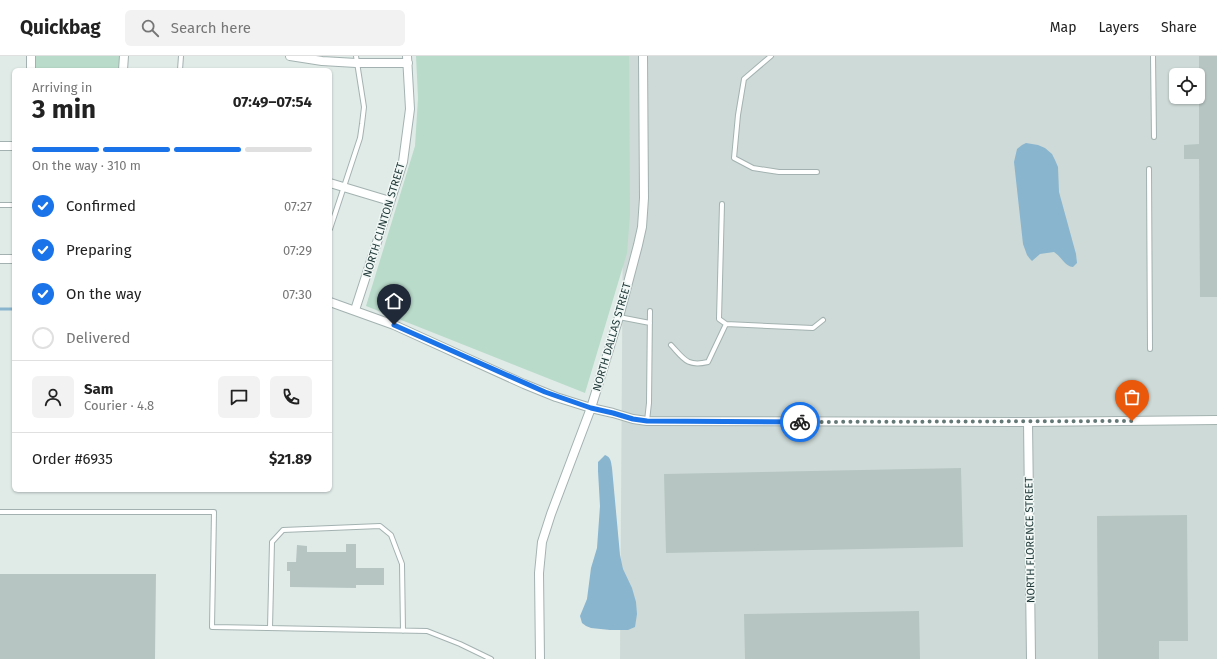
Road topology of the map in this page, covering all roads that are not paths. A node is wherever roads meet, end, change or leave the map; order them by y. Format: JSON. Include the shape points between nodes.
{"nodes":[{"id":1,"x":31,"y":56,"type":"edge"},
{"id":2,"x":124,"y":56,"type":"edge"},
{"id":3,"x":181,"y":56,"type":"edge"},
{"id":4,"x":290,"y":56,"type":"edge"},
{"id":5,"x":643,"y":56,"type":"edge"},
{"id":6,"x":771,"y":56,"type":"edge"},
{"id":7,"x":1153,"y":56,"type":"edge"},
{"id":8,"x":408,"y":59,"type":"edge"},
{"id":9,"x":356,"y":60,"type":"edge"},
{"id":10,"x":31,"y":68,"type":"edge"},
{"id":11,"x":123,"y":68,"type":"edge"},
{"id":12,"x":180,"y":68,"type":"edge"},
{"id":13,"x":1154,"y":137,"type":"dead end"},
{"id":14,"x":0,"y":146,"type":"edge"},
{"id":15,"x":12,"y":146,"type":"edge"},
{"id":16,"x":1149,"y":169,"type":"dead end"},
{"id":17,"x":817,"y":172,"type":"dead end"},
{"id":18,"x":332,"y":184,"type":"edge"},
{"id":19,"x":344,"y":187,"type":"junction"},
{"id":20,"x":390,"y":201,"type":"junction"},
{"id":21,"x":722,"y":204,"type":"dead end"},
{"id":22,"x":0,"y":205,"type":"edge"},
{"id":23,"x":12,"y":205,"type":"edge"},
{"id":24,"x":332,"y":223,"type":"edge"},
{"id":25,"x":0,"y":259,"type":"edge"},
{"id":26,"x":12,"y":259,"type":"edge"},
{"id":27,"x":332,"y":303,"type":"edge"},
{"id":28,"x":355,"y":310,"type":"junction"},
{"id":29,"x":650,"y":311,"type":"dead end"},
{"id":30,"x":619,"y":317,"type":"junction"},
{"id":31,"x":823,"y":320,"type":"dead end"},
{"id":32,"x":650,"y":322,"type":"junction"},
{"id":33,"x":726,"y":324,"type":"junction"},
{"id":34,"x":671,"y":345,"type":"dead end"},
{"id":35,"x":1150,"y":350,"type":"dead end"},
{"id":36,"x":591,"y":408,"type":"junction"},
{"id":37,"x":1217,"y":420,"type":"edge"},
{"id":38,"x":647,"y":421,"type":"junction"},
{"id":39,"x":1028,"y":422,"type":"junction"},
{"id":40,"x":0,"y":512,"type":"edge"},
{"id":41,"x":270,"y":628,"type":"junction"},
{"id":42,"x":403,"y":631,"type":"junction"},
{"id":43,"x":491,"y":659,"type":"edge"},
{"id":44,"x":540,"y":659,"type":"edge"},
{"id":45,"x":1031,"y":659,"type":"edge"}],
"edges":[{"from":1,"to":10,"type":"street"},
{"from":2,"to":11,"type":"street"},
{"from":3,"to":12,"type":"lane"},
{"from":4,"to":9,"type":"street","via":[[322,61]]},
{"from":5,"to":30,"type":"street","name":"NORTH DALLAS STREET","via":[[643,218]]},
{"from":6,"to":17,"type":"lane","via":[[744,79],[734,158],[753,168],[779,172]]},
{"from":7,"to":13,"type":"lane"},
{"from":8,"to":9,"type":"street"},
{"from":8,"to":20,"type":"street","name":"NORTH CLINTON STREET","via":[[410,110],[403,162]]},
{"from":9,"to":19,"type":"lane","via":[[364,107],[360,138]]},
{"from":14,"to":15,"type":"street"},
{"from":16,"to":35,"type":"lane"},
{"from":18,"to":19,"type":"street"},
{"from":19,"to":20,"type":"street"},
{"from":19,"to":24,"type":"lane"},
{"from":20,"to":28,"type":"street","name":"NORTH CLINTON STREET"},
{"from":21,"to":33,"type":"lane","via":[[719,318]]},
{"from":22,"to":23,"type":"lane"},
{"from":25,"to":26,"type":"street"},
{"from":27,"to":28,"type":"street"},
{"from":28,"to":36,"type":"street","via":[[535,388]]},
{"from":29,"to":32,"type":"lane"},
{"from":30,"to":32,"type":"lane"},
{"from":30,"to":36,"type":"street","name":"NORTH DALLAS STREET"},
{"from":31,"to":33,"type":"lane","via":[[813,328]]},
{"from":32,"to":38,"type":"lane"},
{"from":33,"to":34,"type":"lane","via":[[708,362],[700,364],[685,361]]},
{"from":36,"to":38,"type":"street"},
{"from":36,"to":44,"type":"street","name":"NORTH DALLAS STREET","via":[[542,542],[539,573]]},
{"from":37,"to":39,"type":"street"},
{"from":38,"to":39,"type":"street"},
{"from":39,"to":45,"type":"street","name":"NORTH FLORENCE STREET"},
{"from":40,"to":41,"type":"lane","via":[[214,512],[212,627]]},
{"from":41,"to":42,"type":"lane"},
{"from":41,"to":42,"type":"lane","via":[[272,542],[283,530],[380,526],[390,535],[402,564]]},
{"from":42,"to":43,"type":"lane","via":[[427,631]]}]}
